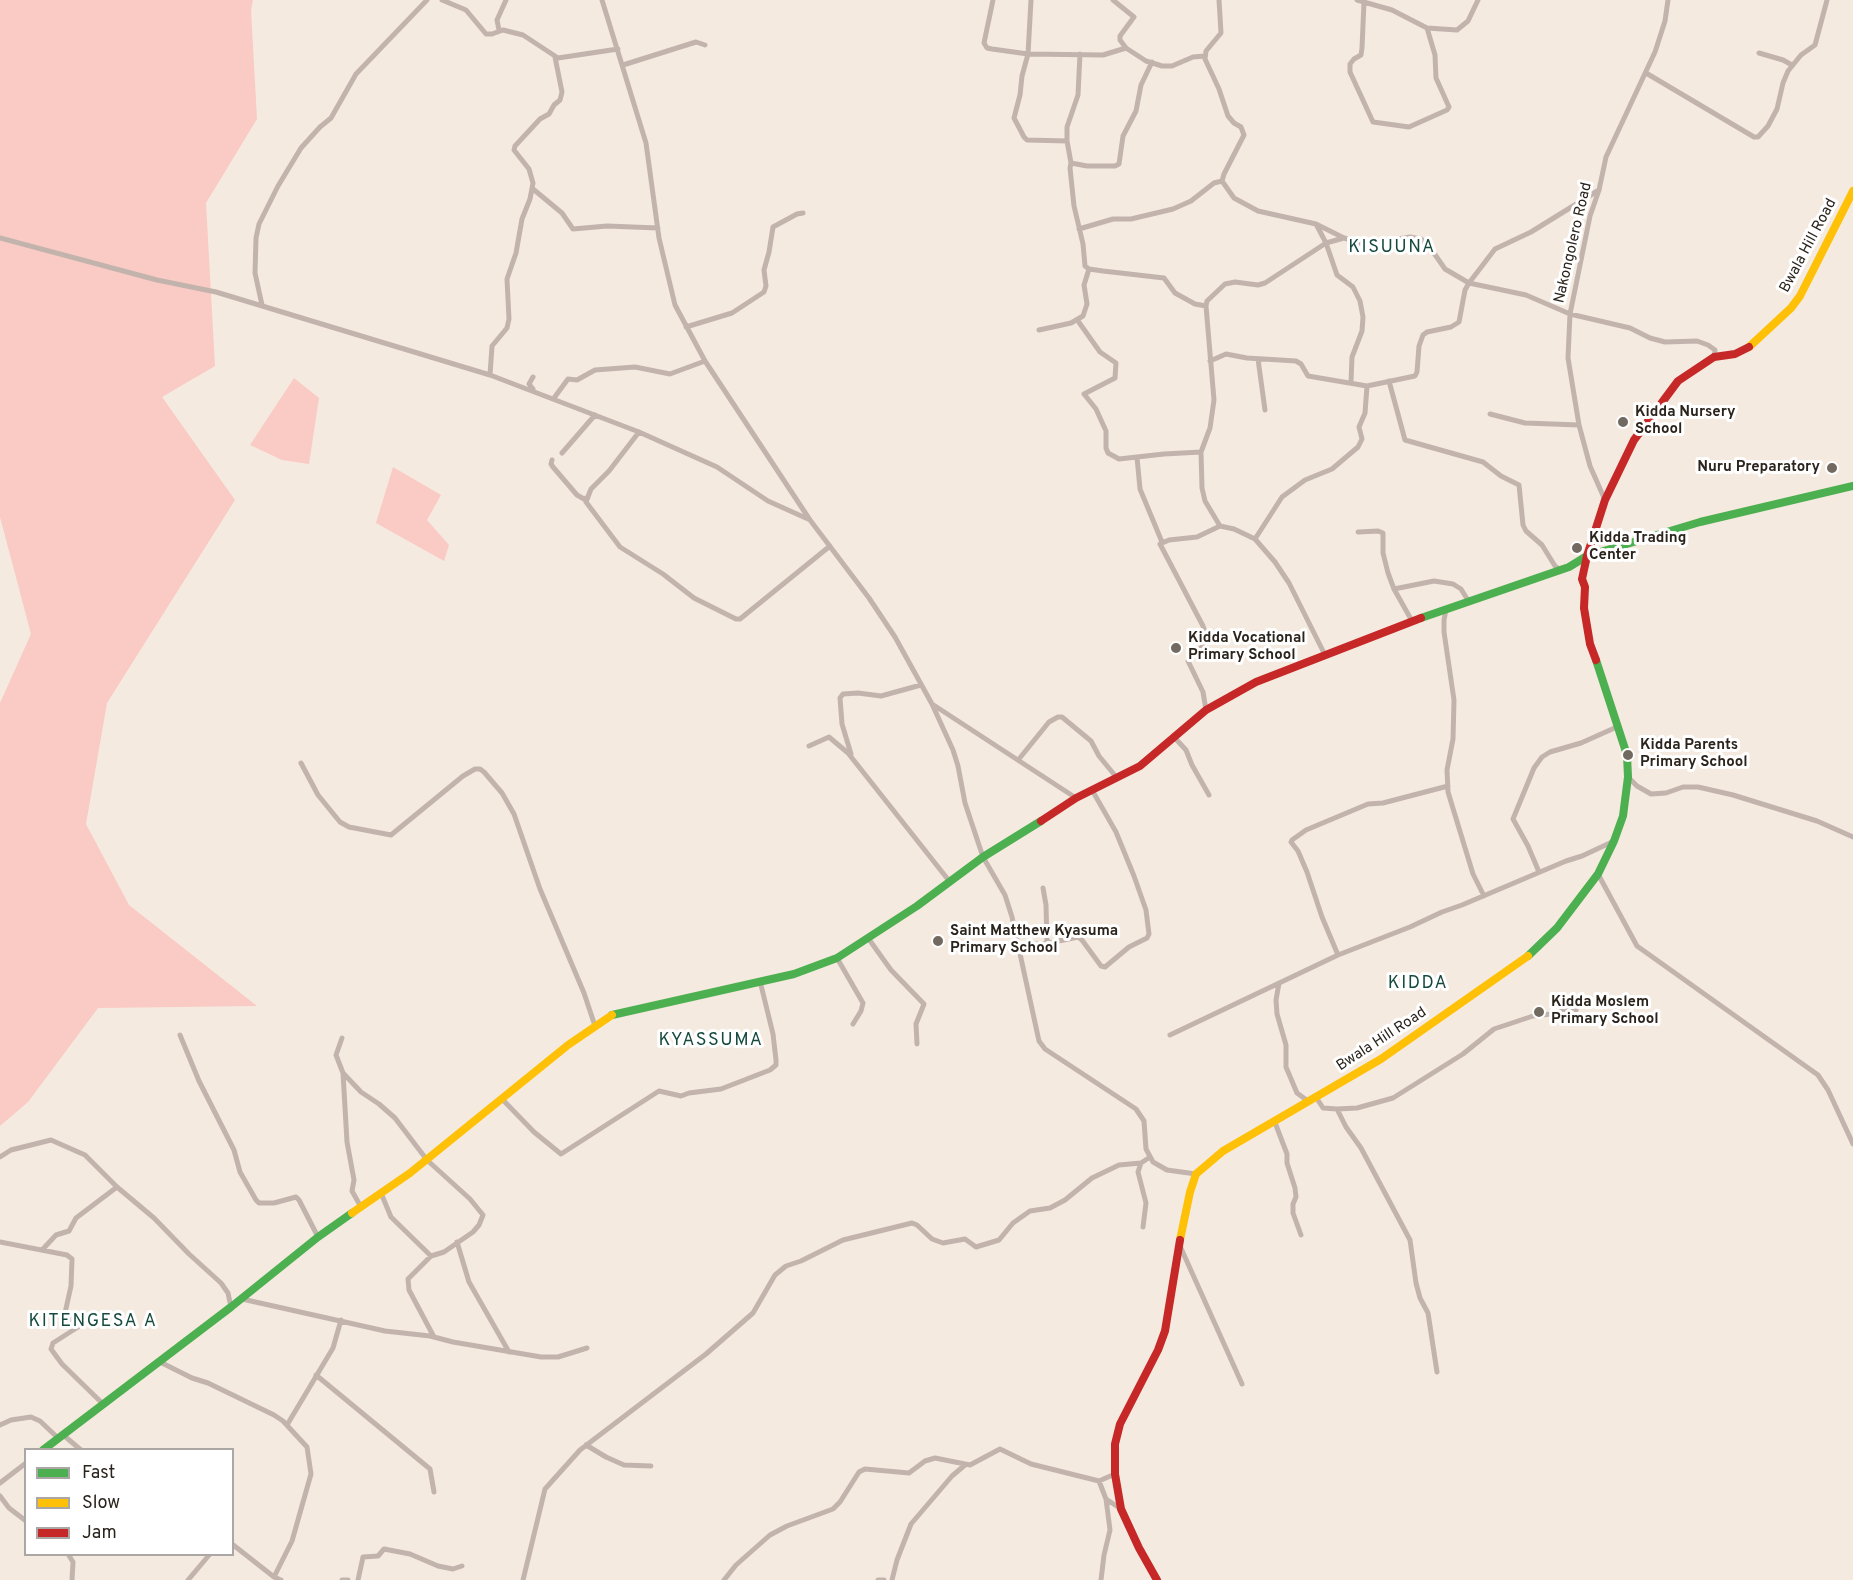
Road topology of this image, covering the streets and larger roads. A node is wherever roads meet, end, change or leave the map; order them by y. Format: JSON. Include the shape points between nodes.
{"nodes":[{"id":1,"x":427,"y":0,"type":"edge"},
{"id":2,"x":442,"y":0,"type":"edge"},
{"id":3,"x":506,"y":0,"type":"edge"},
{"id":4,"x":602,"y":0,"type":"edge"},
{"id":5,"x":993,"y":0,"type":"edge"},
{"id":6,"x":1031,"y":0,"type":"edge"},
{"id":7,"x":1113,"y":0,"type":"edge"},
{"id":8,"x":1219,"y":0,"type":"edge"},
{"id":9,"x":1478,"y":0,"type":"edge"},
{"id":10,"x":1668,"y":0,"type":"edge"},
{"id":11,"x":1827,"y":0,"type":"edge"},
{"id":12,"x":1361,"y":1,"type":"edge"},
{"id":13,"x":1427,"y":28,"type":"junction"},
{"id":14,"x":499,"y":30,"type":"junction"},
{"id":15,"x":705,"y":45,"type":"dead end"},
{"id":16,"x":1126,"y":48,"type":"junction"},
{"id":17,"x":618,"y":49,"type":"junction"},
{"id":18,"x":1759,"y":53,"type":"dead end"},
{"id":19,"x":1028,"y":54,"type":"junction"},
{"id":20,"x":1080,"y":54,"type":"junction"},
{"id":21,"x":1205,"y":56,"type":"junction"},
{"id":22,"x":555,"y":57,"type":"junction"},
{"id":23,"x":1152,"y":62,"type":"junction"},
{"id":24,"x":623,"y":65,"type":"junction"},
{"id":25,"x":1792,"y":65,"type":"junction"},
{"id":26,"x":1646,"y":73,"type":"junction"},
{"id":27,"x":1067,"y":141,"type":"junction"},
{"id":28,"x":1071,"y":163,"type":"junction"},
{"id":29,"x":1222,"y":181,"type":"junction"},
{"id":30,"x":533,"y":189,"type":"junction"},
{"id":31,"x":1599,"y":190,"type":"junction"},
{"id":32,"x":1853,"y":191,"type":"edge"},
{"id":33,"x":802,"y":213,"type":"dead end"},
{"id":34,"x":1316,"y":225,"type":"junction"},
{"id":35,"x":657,"y":228,"type":"junction"},
{"id":36,"x":1079,"y":229,"type":"junction"},
{"id":37,"x":0,"y":238,"type":"edge"},
{"id":38,"x":1344,"y":238,"type":"junction"},
{"id":39,"x":1326,"y":243,"type":"junction"},
{"id":40,"x":1089,"y":269,"type":"junction"},
{"id":41,"x":1469,"y":283,"type":"junction"},
{"id":42,"x":262,"y":305,"type":"junction"},
{"id":43,"x":1206,"y":306,"type":"junction"},
{"id":44,"x":1570,"y":314,"type":"junction"},
{"id":45,"x":1078,"y":321,"type":"junction"},
{"id":46,"x":686,"y":327,"type":"junction"},
{"id":47,"x":1039,"y":330,"type":"dead end"},
{"id":48,"x":1714,"y":357,"type":"junction"},
{"id":49,"x":1258,"y":359,"type":"junction"},
{"id":50,"x":705,"y":361,"type":"junction"},
{"id":51,"x":1210,"y":361,"type":"junction"},
{"id":52,"x":490,"y":375,"type":"junction"},
{"id":53,"x":534,"y":377,"type":"dead end"},
{"id":54,"x":1389,"y":381,"type":"junction"},
{"id":55,"x":1352,"y":382,"type":"junction"},
{"id":56,"x":1367,"y":386,"type":"junction"},
{"id":57,"x":534,"y":391,"type":"junction"},
{"id":58,"x":554,"y":398,"type":"junction"},
{"id":59,"x":1265,"y":410,"type":"dead end"},
{"id":60,"x":1490,"y":414,"type":"dead end"},
{"id":61,"x":595,"y":415,"type":"junction"},
{"id":62,"x":1579,"y":425,"type":"junction"},
{"id":63,"x":639,"y":432,"type":"junction"},
{"id":64,"x":1201,"y":452,"type":"junction"},
{"id":65,"x":562,"y":453,"type":"dead end"},
{"id":66,"x":1137,"y":458,"type":"junction"},
{"id":67,"x":552,"y":460,"type":"dead end"},
{"id":68,"x":1853,"y":486,"type":"edge"},
{"id":69,"x":588,"y":497,"type":"junction"},
{"id":70,"x":1605,"y":500,"type":"junction"},
{"id":71,"x":810,"y":520,"type":"junction"},
{"id":72,"x":1220,"y":526,"type":"junction"},
{"id":73,"x":1358,"y":532,"type":"dead end"},
{"id":74,"x":1255,"y":539,"type":"junction"},
{"id":75,"x":1162,"y":542,"type":"junction"},
{"id":76,"x":830,"y":546,"type":"junction"},
{"id":77,"x":1587,"y":556,"type":"junction"},
{"id":78,"x":1560,"y":570,"type":"junction"},
{"id":79,"x":1394,"y":589,"type":"junction"},
{"id":80,"x":1469,"y":602,"type":"junction"},
{"id":81,"x":1446,"y":609,"type":"junction"},
{"id":82,"x":1412,"y":621,"type":"junction"},
{"id":83,"x":1325,"y":655,"type":"junction"},
{"id":84,"x":921,"y":685,"type":"junction"},
{"id":85,"x":932,"y":704,"type":"junction"},
{"id":86,"x":1206,"y":710,"type":"junction"},
{"id":87,"x":1619,"y":726,"type":"junction"},
{"id":88,"x":1174,"y":737,"type":"junction"},
{"id":89,"x":809,"y":746,"type":"dead end"},
{"id":90,"x":853,"y":758,"type":"junction"},
{"id":91,"x":1019,"y":759,"type":"junction"},
{"id":92,"x":301,"y":763,"type":"dead end"},
{"id":93,"x":1628,"y":777,"type":"junction"},
{"id":94,"x":1117,"y":778,"type":"junction"},
{"id":95,"x":1448,"y":786,"type":"junction"},
{"id":96,"x":1092,"y":790,"type":"junction"},
{"id":97,"x":1209,"y":795,"type":"dead end"},
{"id":98,"x":1076,"y":798,"type":"junction"},
{"id":99,"x":1853,"y":837,"type":"edge"},
{"id":100,"x":1614,"y":841,"type":"junction"},
{"id":101,"x":983,"y":857,"type":"junction"},
{"id":102,"x":1539,"y":872,"type":"junction"},
{"id":103,"x":1598,"y":874,"type":"junction"},
{"id":104,"x":951,"y":882,"type":"junction"},
{"id":105,"x":1043,"y":888,"type":"dead end"},
{"id":106,"x":1484,"y":896,"type":"junction"},
{"id":107,"x":868,"y":938,"type":"junction"},
{"id":108,"x":1047,"y":943,"type":"junction"},
{"id":109,"x":1018,"y":945,"type":"junction"},
{"id":110,"x":1338,"y":955,"type":"junction"},
{"id":111,"x":837,"y":958,"type":"junction"},
{"id":112,"x":760,"y":981,"type":"junction"},
{"id":113,"x":1279,"y":983,"type":"junction"},
{"id":114,"x":1576,"y":1010,"type":"dead end"},
{"id":115,"x":853,"y":1024,"type":"dead end"},
{"id":116,"x":595,"y":1026,"type":"junction"},
{"id":117,"x":180,"y":1035,"type":"dead end"},
{"id":118,"x":1170,"y":1035,"type":"dead end"},
{"id":119,"x":342,"y":1038,"type":"dead end"},
{"id":120,"x":917,"y":1044,"type":"dead end"},
{"id":121,"x":343,"y":1073,"type":"junction"},
{"id":122,"x":1316,"y":1097,"type":"junction"},
{"id":123,"x":502,"y":1099,"type":"junction"},
{"id":124,"x":1308,"y":1101,"type":"junction"},
{"id":125,"x":1337,"y":1109,"type":"junction"},
{"id":126,"x":1274,"y":1120,"type":"junction"},
{"id":127,"x":1853,"y":1144,"type":"edge"},
{"id":128,"x":0,"y":1157,"type":"edge"},
{"id":129,"x":1150,"y":1157,"type":"junction"},
{"id":130,"x":427,"y":1160,"type":"junction"},
{"id":131,"x":1141,"y":1163,"type":"junction"},
{"id":132,"x":1196,"y":1174,"type":"junction"},
{"id":133,"x":117,"y":1187,"type":"junction"},
{"id":134,"x":381,"y":1193,"type":"junction"},
{"id":135,"x":361,"y":1207,"type":"junction"},
{"id":136,"x":1143,"y":1227,"type":"dead end"},
{"id":137,"x":1301,"y":1235,"type":"dead end"},
{"id":138,"x":318,"y":1237,"type":"junction"},
{"id":139,"x":0,"y":1242,"type":"edge"},
{"id":140,"x":457,"y":1242,"type":"junction"},
{"id":141,"x":1179,"y":1244,"type":"junction"},
{"id":142,"x":42,"y":1250,"type":"junction"},
{"id":143,"x":431,"y":1256,"type":"junction"},
{"id":144,"x":242,"y":1299,"type":"junction"},
{"id":145,"x":231,"y":1307,"type":"junction"},
{"id":146,"x":341,"y":1320,"type":"junction"},
{"id":147,"x":434,"y":1337,"type":"junction"},
{"id":148,"x":587,"y":1348,"type":"dead end"},
{"id":149,"x":509,"y":1352,"type":"junction"},
{"id":150,"x":158,"y":1361,"type":"junction"},
{"id":151,"x":1437,"y":1372,"type":"dead end"},
{"id":152,"x":316,"y":1375,"type":"junction"},
{"id":153,"x":1242,"y":1384,"type":"dead end"},
{"id":154,"x":102,"y":1403,"type":"junction"},
{"id":155,"x":0,"y":1425,"type":"edge"},
{"id":156,"x":287,"y":1425,"type":"junction"},
{"id":157,"x":60,"y":1436,"type":"junction"},
{"id":158,"x":586,"y":1445,"type":"junction"},
{"id":159,"x":44,"y":1448,"type":"edge"},
{"id":160,"x":79,"y":1448,"type":"edge"},
{"id":161,"x":24,"y":1465,"type":"edge"},
{"id":162,"x":965,"y":1465,"type":"junction"},
{"id":163,"x":651,"y":1466,"type":"dead end"},
{"id":164,"x":1115,"y":1474,"type":"junction"},
{"id":165,"x":1099,"y":1481,"type":"junction"},
{"id":166,"x":0,"y":1483,"type":"edge"},
{"id":167,"x":434,"y":1492,"type":"dead end"},
{"id":168,"x":0,"y":1496,"type":"edge"},
{"id":169,"x":1106,"y":1499,"type":"junction"},
{"id":170,"x":1121,"y":1509,"type":"junction"},
{"id":171,"x":24,"y":1519,"type":"edge"},
{"id":172,"x":234,"y":1546,"type":"edge"},
{"id":173,"x":69,"y":1556,"type":"edge"},
{"id":174,"x":208,"y":1556,"type":"edge"},
{"id":175,"x":462,"y":1566,"type":"dead end"},
{"id":176,"x":274,"y":1577,"type":"junction"},
{"id":177,"x":72,"y":1580,"type":"edge"},
{"id":178,"x":188,"y":1580,"type":"edge"},
{"id":179,"x":281,"y":1580,"type":"edge"},
{"id":180,"x":342,"y":1580,"type":"edge"},
{"id":181,"x":348,"y":1580,"type":"edge"},
{"id":182,"x":358,"y":1580,"type":"edge"},
{"id":183,"x":523,"y":1580,"type":"edge"},
{"id":184,"x":724,"y":1580,"type":"edge"},
{"id":185,"x":878,"y":1580,"type":"edge"},
{"id":186,"x":884,"y":1580,"type":"edge"},
{"id":187,"x":892,"y":1580,"type":"edge"},
{"id":188,"x":1101,"y":1580,"type":"edge"},
{"id":189,"x":1157,"y":1580,"type":"edge"}],
"edges":[{"from":1,"to":42,"type":"street","via":[[356,74],[331,118],[301,148],[278,186],[255,238],[255,273]]},
{"from":2,"to":14,"type":"street","via":[[466,10],[486,34]]},
{"from":3,"to":14,"type":"street","via":[[497,20]]},
{"from":4,"to":17,"type":"street"},
{"from":5,"to":19,"type":"street","via":[[986,47]]},
{"from":6,"to":19,"type":"street"},
{"from":7,"to":16,"type":"street","via":[[1134,17],[1120,36]]},
{"from":8,"to":21,"type":"street","via":[[1221,33]]},
{"from":9,"to":13,"type":"street","via":[[1468,21],[1456,30]]},
{"from":10,"to":26,"type":"street","name":"Nakongolero Road","via":[[1665,21]]},
{"from":11,"to":25,"type":"street","via":[[1815,45]]},
{"from":12,"to":13,"type":"street","via":[[1392,10]]},
{"from":12,"to":13,"type":"street","via":[[1361,55],[1350,64],[1350,72],[1376,123],[1409,127],[1449,107],[1436,78],[1436,56]]},
{"from":14,"to":22,"type":"street","via":[[530,38]]},
{"from":15,"to":24,"type":"street","via":[[696,42]]},
{"from":16,"to":20,"type":"street","via":[[1108,55]]},
{"from":16,"to":23,"type":"street"},
{"from":17,"to":22,"type":"street"},
{"from":17,"to":24,"type":"street"},
{"from":18,"to":25,"type":"street"},
{"from":19,"to":20,"type":"street"},
{"from":19,"to":27,"type":"street","via":[[1014,116],[1016,125],[1027,140]]},
{"from":20,"to":27,"type":"street","via":[[1078,95],[1067,127]]},
{"from":21,"to":23,"type":"street","via":[[1172,66]]},
{"from":21,"to":29,"type":"street","via":[[1228,116],[1244,131]]},
{"from":22,"to":30,"type":"street","via":[[561,100],[514,146],[529,169]]},
{"from":23,"to":28,"type":"street","via":[[1123,136],[1119,164]]},
{"from":24,"to":35,"type":"street","via":[[646,143]]},
{"from":25,"to":26,"type":"street","via":[[1783,82],[1777,109],[1758,137]]},
{"from":26,"to":31,"type":"street","name":"Nakongolero Road","via":[[1606,157]]},
{"from":27,"to":28,"type":"street"},
{"from":28,"to":36,"type":"street"},
{"from":29,"to":34,"type":"street","via":[[1234,198],[1258,211]]},
{"from":29,"to":36,"type":"street","via":[[1173,209]]},
{"from":30,"to":35,"type":"street","via":[[562,213],[573,229]]},
{"from":30,"to":52,"type":"street","via":[[507,279],[507,328],[492,346]]},
{"from":31,"to":41,"type":"street","via":[[1495,249]]},
{"from":31,"to":44,"type":"street","name":"Nakongolero Road"},
{"from":32,"to":48,"type":"street","name":"Bwala Hill Road","via":[[1791,308],[1751,346],[1735,354]]},
{"from":33,"to":46,"type":"street","via":[[773,227],[764,270],[764,292],[732,313]]},
{"from":34,"to":38,"type":"street"},
{"from":34,"to":39,"type":"street"},
{"from":35,"to":46,"type":"street","via":[[675,305]]},
{"from":36,"to":40,"type":"street","via":[[1085,266]]},
{"from":37,"to":42,"type":"street"},
{"from":38,"to":39,"type":"street"},
{"from":38,"to":41,"type":"street","via":[[1373,247],[1410,237],[1421,239],[1445,269]]},
{"from":39,"to":43,"type":"street","via":[[1265,283],[1225,284]]},
{"from":39,"to":55,"type":"street","via":[[1336,274],[1353,286],[1363,317],[1352,357]]},
{"from":40,"to":43,"type":"street","via":[[1164,278],[1175,293]]},
{"from":40,"to":45,"type":"street","via":[[1084,285],[1086,310]]},
{"from":41,"to":44,"type":"street","via":[[1526,295]]},
{"from":41,"to":54,"type":"street","via":[[1459,322],[1423,335],[1415,376]]},
{"from":42,"to":52,"type":"street"},
{"from":43,"to":51,"type":"street"},
{"from":44,"to":48,"type":"street","via":[[1630,328],[1665,342],[1697,341],[1715,351]]},
{"from":44,"to":62,"type":"street","name":"Nakongolero Road","via":[[1568,358]]},
{"from":45,"to":47,"type":"street"},
{"from":45,"to":66,"type":"street","via":[[1100,352],[1116,363],[1115,378],[1084,394],[1106,431],[1107,451],[1119,459]]},
{"from":46,"to":50,"type":"street"},
{"from":48,"to":70,"type":"street","name":"Bwala Hill Road","via":[[1678,381],[1648,419]]},
{"from":49,"to":51,"type":"street","via":[[1226,354]]},
{"from":49,"to":55,"type":"street","via":[[1296,362],[1308,376]]},
{"from":49,"to":59,"type":"street"},
{"from":50,"to":58,"type":"street","via":[[670,374],[635,367],[595,370],[577,380],[568,378]]},
{"from":50,"to":71,"type":"street"},
{"from":51,"to":64,"type":"street","via":[[1214,400]]},
{"from":52,"to":57,"type":"street"},
{"from":53,"to":57,"type":"street","via":[[530,384]]},
{"from":54,"to":56,"type":"street"},
{"from":54,"to":78,"type":"street","via":[[1405,440],[1483,462],[1519,485],[1523,525]]},
{"from":55,"to":56,"type":"street"},
{"from":56,"to":74,"type":"street","via":[[1358,447],[1332,469],[1305,480],[1282,497]]},
{"from":57,"to":58,"type":"street"},
{"from":58,"to":61,"type":"street"},
{"from":60,"to":62,"type":"street","via":[[1525,423]]},
{"from":61,"to":63,"type":"street"},
{"from":61,"to":65,"type":"street"},
{"from":62,"to":70,"type":"street","name":"Nakongolero Road","via":[[1590,466]]},
{"from":63,"to":69,"type":"street"},
{"from":63,"to":71,"type":"street","via":[[717,467],[768,501]]},
{"from":64,"to":66,"type":"street"},
{"from":64,"to":72,"type":"street","via":[[1205,501]]},
{"from":66,"to":75,"type":"street","via":[[1140,489]]},
{"from":67,"to":69,"type":"street","via":[[553,467],[577,495]]},
{"from":68,"to":77,"type":"street","via":[[1700,522]]},
{"from":69,"to":76,"type":"street","via":[[587,505],[625,550],[694,598],[736,619]]},
{"from":70,"to":77,"type":"street","name":"Bwala Hill Road"},
{"from":71,"to":76,"type":"street"},
{"from":72,"to":74,"type":"street"},
{"from":72,"to":75,"type":"street","via":[[1197,537]]},
{"from":73,"to":79,"type":"street","via":[[1383,533],[1385,565]]},
{"from":74,"to":83,"type":"street","via":[[1289,583]]},
{"from":75,"to":86,"type":"street","via":[[1206,637],[1206,644],[1188,661],[1203,692]]},
{"from":76,"to":84,"type":"street","via":[[895,637]]},
{"from":77,"to":78,"type":"street"},
{"from":77,"to":87,"type":"street","name":"Bwala Hill Road","via":[[1582,579],[1588,635]]},
{"from":78,"to":80,"type":"street"},
{"from":79,"to":80,"type":"street","via":[[1434,581],[1453,584]]},
{"from":79,"to":82,"type":"street"},
{"from":80,"to":81,"type":"street"},
{"from":81,"to":82,"type":"street"},
{"from":81,"to":95,"type":"street","via":[[1444,632],[1454,700]]},
{"from":82,"to":83,"type":"street"},
{"from":83,"to":86,"type":"street","via":[[1241,689]]},
{"from":84,"to":85,"type":"street"},
{"from":84,"to":90,"type":"street","via":[[881,696],[843,694],[842,724]]},
{"from":85,"to":91,"type":"street"},
{"from":85,"to":101,"type":"street","via":[[953,750]]},
{"from":86,"to":88,"type":"street"},
{"from":87,"to":93,"type":"street","name":"Bwala Hill Road"},
{"from":87,"to":102,"type":"street","via":[[1550,752],[1534,768],[1513,819]]},
{"from":88,"to":94,"type":"street","via":[[1140,766]]},
{"from":88,"to":97,"type":"street","via":[[1186,750]]},
{"from":89,"to":90,"type":"street","via":[[829,736]]},
{"from":90,"to":104,"type":"street"},
{"from":91,"to":94,"type":"street","via":[[1050,722],[1062,717],[1091,741]]},
{"from":91,"to":98,"type":"street"},
{"from":92,"to":116,"type":"street","via":[[318,795],[340,822],[387,835],[463,776],[475,769],[484,772],[514,814]]},
{"from":93,"to":99,"type":"street","via":[[1651,794],[1698,787],[1817,821]]},
{"from":93,"to":100,"type":"street","name":"Bwala Hill Road","via":[[1623,816]]},
{"from":94,"to":96,"type":"street"},
{"from":95,"to":106,"type":"street","via":[[1470,863]]},
{"from":95,"to":110,"type":"street","via":[[1368,804],[1306,830],[1292,840]]},
{"from":96,"to":98,"type":"street"},
{"from":96,"to":108,"type":"street","via":[[1116,832],[1134,876],[1146,910],[1149,934],[1105,967],[1077,937]]},
{"from":98,"to":101,"type":"street"},
{"from":100,"to":102,"type":"street"},
{"from":100,"to":103,"type":"street","name":"Bwala Hill Road"},
{"from":101,"to":104,"type":"street"},
{"from":101,"to":109,"type":"street","via":[[1005,895]]},
{"from":102,"to":106,"type":"street"},
{"from":103,"to":122,"type":"street","name":"Bwala Hill Road","via":[[1540,946],[1381,1059]]},
{"from":103,"to":127,"type":"street","via":[[1637,946],[1818,1076]]},
{"from":104,"to":107,"type":"street"},
{"from":105,"to":108,"type":"street"},
{"from":106,"to":110,"type":"street"},
{"from":107,"to":111,"type":"street"},
{"from":107,"to":120,"type":"street","via":[[891,970],[924,1004],[916,1024]]},
{"from":108,"to":109,"type":"street"},
{"from":109,"to":129,"type":"street","via":[[1039,1041],[1045,1049],[1136,1109],[1144,1121]]},
{"from":110,"to":113,"type":"street"},
{"from":111,"to":112,"type":"street","via":[[794,974]]},
{"from":111,"to":115,"type":"street","via":[[863,1003]]},
{"from":112,"to":116,"type":"street","via":[[613,1016]]},
{"from":112,"to":123,"type":"street","via":[[776,1059],[770,1070],[721,1089],[681,1096],[659,1091],[561,1154]]},
{"from":113,"to":118,"type":"street"},
{"from":113,"to":124,"type":"street","via":[[1277,1014],[1286,1045],[1286,1067],[1297,1093]]},
{"from":114,"to":125,"type":"street","via":[[1574,1007],[1533,1016],[1494,1029],[1463,1054],[1393,1098]]},
{"from":116,"to":123,"type":"street"},
{"from":117,"to":138,"type":"street","via":[[234,1150],[243,1179],[256,1200],[274,1203],[296,1197]]},
{"from":119,"to":121,"type":"street","via":[[336,1055]]},
{"from":121,"to":130,"type":"street","via":[[395,1118]]},
{"from":121,"to":135,"type":"street","via":[[352,1191]]},
{"from":122,"to":124,"type":"street","name":"Bwala Hill Road"},
{"from":122,"to":125,"type":"street","via":[[1323,1108]]},
{"from":123,"to":130,"type":"street"},
{"from":124,"to":126,"type":"street","name":"Bwala Hill Road"},
{"from":125,"to":151,"type":"street","via":[[1410,1240],[1416,1283],[1428,1313]]},
{"from":126,"to":132,"type":"street","name":"Bwala Hill Road"},
{"from":126,"to":137,"type":"street","via":[[1295,1188],[1293,1214]]},
{"from":128,"to":133,"type":"street","via":[[11,1150],[51,1140],[85,1155]]},
{"from":129,"to":131,"type":"street"},
{"from":129,"to":132,"type":"street","via":[[1167,1170]]},
{"from":130,"to":134,"type":"street"},
{"from":130,"to":140,"type":"street","via":[[483,1215],[473,1232]]},
{"from":131,"to":136,"type":"street","via":[[1138,1172],[1146,1203]]},
{"from":131,"to":158,"type":"street","via":[[1119,1165],[1092,1178],[1050,1208],[1030,1211],[999,1240],[976,1247],[965,1239],[942,1243],[912,1223],[843,1240],[786,1266],[776,1275],[753,1313],[706,1354]]},
{"from":132,"to":141,"type":"street"},
{"from":133,"to":142,"type":"street"},
{"from":133,"to":145,"type":"street","via":[[221,1283]]},
{"from":134,"to":135,"type":"street"},
{"from":134,"to":143,"type":"street","via":[[391,1217]]},
{"from":135,"to":138,"type":"street"},
{"from":138,"to":144,"type":"street"},
{"from":139,"to":142,"type":"street"},
{"from":140,"to":143,"type":"street"},
{"from":140,"to":149,"type":"street","via":[[469,1282]]},
{"from":141,"to":153,"type":"street"},
{"from":141,"to":164,"type":"street","via":[[1165,1331],[1120,1424]]},
{"from":142,"to":154,"type":"street","via":[[67,1255],[73,1263],[65,1313],[78,1327],[53,1343],[52,1352]]},
{"from":143,"to":147,"type":"street","via":[[408,1279],[409,1290]]},
{"from":144,"to":145,"type":"street"},
{"from":144,"to":146,"type":"street"},
{"from":145,"to":150,"type":"street"},
{"from":146,"to":147,"type":"street"},
{"from":146,"to":152,"type":"street","via":[[333,1348]]},
{"from":147,"to":149,"type":"street"},
{"from":148,"to":149,"type":"street","via":[[558,1357]]},
{"from":150,"to":154,"type":"street"},
{"from":150,"to":156,"type":"street","via":[[249,1402]]},
{"from":152,"to":156,"type":"street"},
{"from":152,"to":167,"type":"street","via":[[430,1469]]},
{"from":154,"to":157,"type":"street"},
{"from":155,"to":157,"type":"street","via":[[31,1417]]},
{"from":156,"to":176,"type":"street","via":[[307,1447],[311,1474],[292,1541]]},
{"from":157,"to":159,"type":"street"},
{"from":157,"to":160,"type":"street"},
{"from":158,"to":163,"type":"street","via":[[624,1465]]},
{"from":158,"to":183,"type":"street","via":[[545,1490]]},
{"from":161,"to":166,"type":"street"},
{"from":162,"to":165,"type":"street","via":[[1000,1449],[1031,1464]]},
{"from":162,"to":184,"type":"street","via":[[935,1458],[909,1473],[862,1470],[833,1509],[770,1535]]},
{"from":162,"to":187,"type":"street","via":[[911,1524]]},
{"from":164,"to":165,"type":"street"},
{"from":164,"to":170,"type":"street"},
{"from":165,"to":169,"type":"street"},
{"from":168,"to":171,"type":"street"},
{"from":169,"to":170,"type":"street"},
{"from":169,"to":188,"type":"street","via":[[1110,1530]]},
{"from":170,"to":189,"type":"street"},
{"from":172,"to":176,"type":"street"},
{"from":173,"to":177,"type":"street","via":[[73,1562]]},
{"from":174,"to":178,"type":"street"},
{"from":175,"to":182,"type":"street","via":[[438,1566],[410,1554],[384,1549],[375,1557],[363,1557]]},
{"from":176,"to":179,"type":"street"},
{"from":180,"to":181,"type":"street"},
{"from":185,"to":186,"type":"street"}]}
